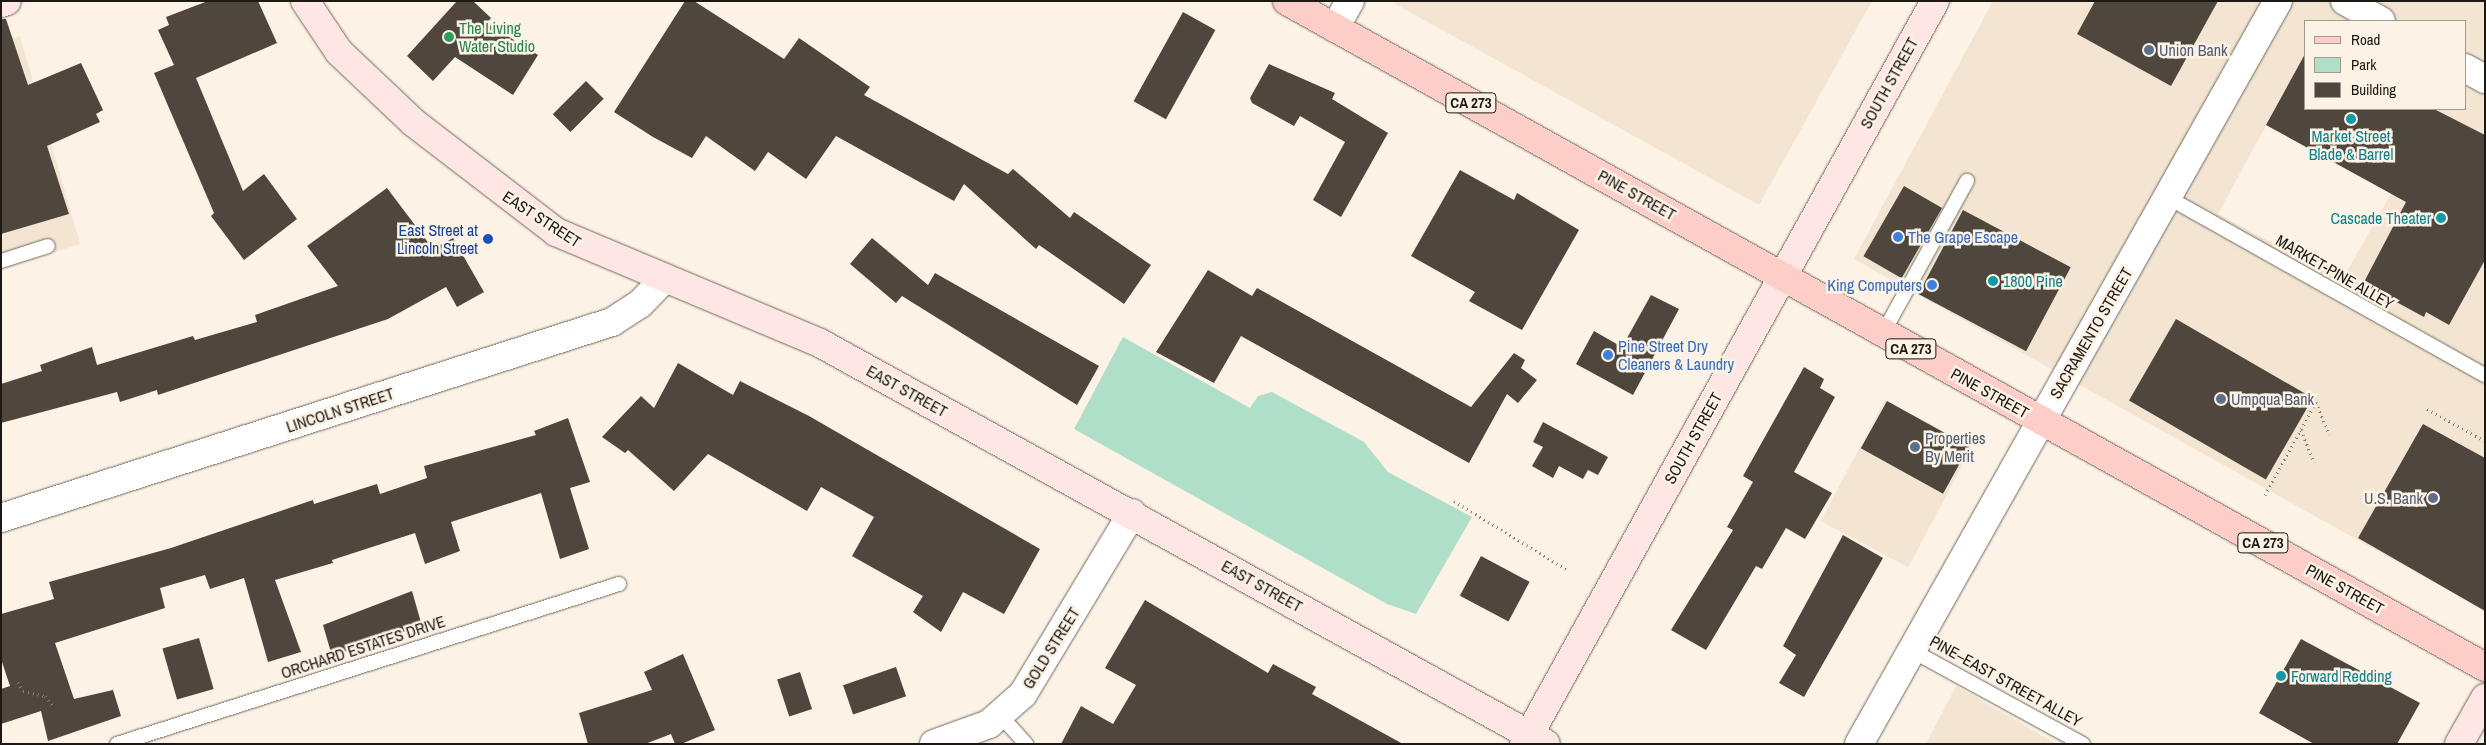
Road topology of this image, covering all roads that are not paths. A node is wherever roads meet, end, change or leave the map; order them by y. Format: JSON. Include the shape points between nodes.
{"nodes":[{"id":1,"x":7,"y":1,"type":"edge"},
{"id":2,"x":305,"y":1,"type":"edge"},
{"id":3,"x":1286,"y":1,"type":"edge"},
{"id":4,"x":1350,"y":1,"type":"edge"},
{"id":5,"x":1935,"y":1,"type":"edge"},
{"id":6,"x":2278,"y":1,"type":"edge"},
{"id":7,"x":2345,"y":1,"type":"edge"},
{"id":8,"x":1,"y":3,"type":"edge"},
{"id":9,"x":2379,"y":20,"type":"edge"},
{"id":10,"x":1335,"y":28,"type":"junction"},
{"id":11,"x":2466,"y":69,"type":"edge"},
{"id":12,"x":2485,"y":79,"type":"edge"},
{"id":13,"x":1967,"y":181,"type":"dead end"},
{"id":14,"x":2169,"y":198,"type":"junction"},
{"id":15,"x":48,"y":246,"type":"dead end"},
{"id":16,"x":1,"y":260,"type":"edge"},
{"id":17,"x":1781,"y":276,"type":"junction"},
{"id":18,"x":665,"y":278,"type":"junction"},
{"id":19,"x":1883,"y":333,"type":"junction"},
{"id":20,"x":2485,"y":375,"type":"edge"},
{"id":21,"x":2040,"y":420,"type":"junction"},
{"id":22,"x":1132,"y":513,"type":"junction"},
{"id":23,"x":1,"y":518,"type":"edge"},
{"id":24,"x":619,"y":584,"type":"dead end"},
{"id":25,"x":1911,"y":650,"type":"junction"},
{"id":26,"x":2485,"y":667,"type":"edge"},
{"id":27,"x":2485,"y":698,"type":"edge"},
{"id":28,"x":1000,"y":715,"type":"junction"},
{"id":29,"x":1533,"y":741,"type":"edge"},
{"id":30,"x":117,"y":744,"type":"edge"},
{"id":31,"x":934,"y":744,"type":"edge"},
{"id":32,"x":1026,"y":744,"type":"edge"},
{"id":33,"x":1859,"y":744,"type":"edge"},
{"id":34,"x":2083,"y":744,"type":"edge"},
{"id":35,"x":2458,"y":744,"type":"edge"}],
"edges":[{"from":1,"to":8,"type":"street"},
{"from":2,"to":18,"type":"street","name":"EAST STREET","via":[[339,52],[414,123],[492,187],[578,244]]},
{"from":3,"to":10,"type":"main road","name":"PINE STREET","number":"CA 273"},
{"from":4,"to":10,"type":"street"},
{"from":5,"to":17,"type":"street","name":"SOUTH STREET"},
{"from":6,"to":14,"type":"street","name":"SACRAMENTO STREET"},
{"from":7,"to":9,"type":"street"},
{"from":10,"to":17,"type":"main road","name":"PINE STREET","number":"CA 273"},
{"from":11,"to":12,"type":"street"},
{"from":13,"to":19,"type":"lane"},
{"from":14,"to":20,"type":"lane","name":"MARKET-PINE ALLEY"},
{"from":14,"to":21,"type":"street","name":"SACRAMENTO STREET"},
{"from":15,"to":16,"type":"lane"},
{"from":17,"to":19,"type":"main road","name":"PINE STREET","number":"CA 273"},
{"from":17,"to":29,"type":"street","name":"SOUTH STREET"},
{"from":18,"to":22,"type":"street","name":"EAST STREET","via":[[820,343]]},
{"from":18,"to":23,"type":"street","name":"LINCOLN STREET","via":[[640,304],[612,322]]},
{"from":19,"to":21,"type":"main road","name":"PINE STREET","number":"CA 273"},
{"from":21,"to":25,"type":"street","name":"SACRAMENTO STREET"},
{"from":21,"to":26,"type":"main road","name":"PINE STREET","number":"CA 273"},
{"from":22,"to":28,"type":"street","name":"GOLD STREET","via":[[1038,675]]},
{"from":22,"to":29,"type":"street","name":"EAST STREET"},
{"from":24,"to":30,"type":"lane","name":"ORCHARD ESTATES DRIVE"},
{"from":25,"to":33,"type":"street","name":"SACRAMENTO STREET"},
{"from":25,"to":34,"type":"lane","name":"PINE–EAST STREET ALLEY"},
{"from":27,"to":35,"type":"street"},
{"from":28,"to":31,"type":"street","name":"GOLD STREET","via":[[977,730]]},
{"from":28,"to":32,"type":"lane"}]}
